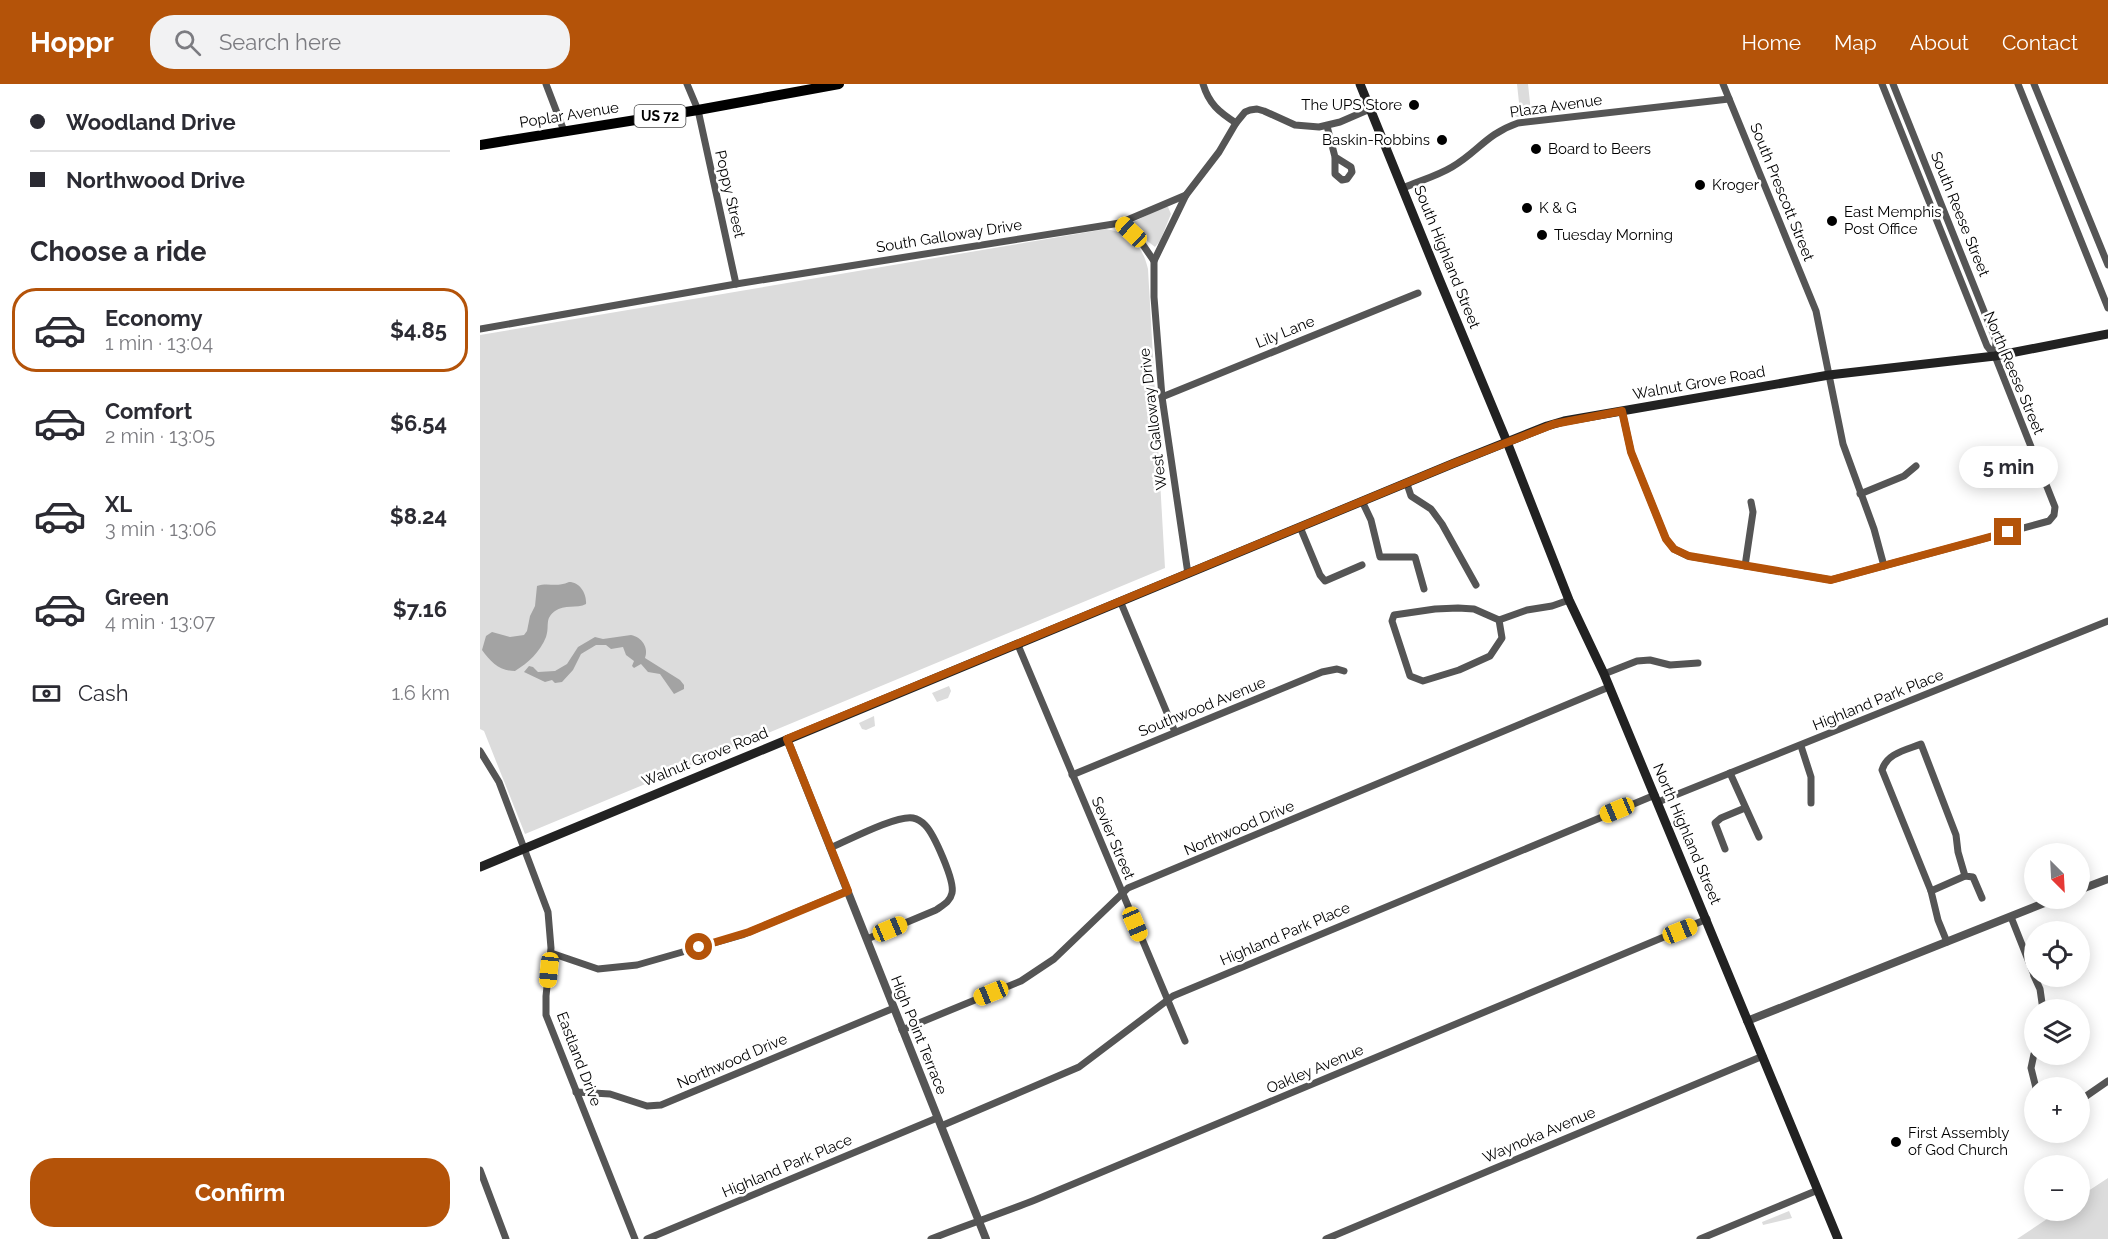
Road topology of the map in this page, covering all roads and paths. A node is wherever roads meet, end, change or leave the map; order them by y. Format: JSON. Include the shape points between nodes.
{"nodes":[{"id":1,"x":546,"y":84,"type":"edge"},
{"id":2,"x":687,"y":84,"type":"edge"},
{"id":3,"x":839,"y":84,"type":"edge"},
{"id":4,"x":1203,"y":84,"type":"edge"},
{"id":5,"x":1360,"y":84,"type":"edge"},
{"id":6,"x":1723,"y":84,"type":"edge"},
{"id":7,"x":1882,"y":84,"type":"edge"},
{"id":8,"x":1893,"y":84,"type":"edge"},
{"id":9,"x":2018,"y":84,"type":"edge"},
{"id":10,"x":2034,"y":84,"type":"edge"},
{"id":11,"x":804,"y":87,"type":"edge"},
{"id":12,"x":1729,"y":99,"type":"junction"},
{"id":13,"x":1370,"y":109,"type":"junction"},
{"id":14,"x":698,"y":110,"type":"junction"},
{"id":15,"x":1236,"y":123,"type":"junction"},
{"id":16,"x":1327,"y":126,"type":"junction"},
{"id":17,"x":564,"y":131,"type":"junction"},
{"id":18,"x":480,"y":145,"type":"edge"},
{"id":19,"x":1335,"y":157,"type":"dead end"},
{"id":20,"x":2067,"y":165,"type":"junction"},
{"id":21,"x":2052,"y":170,"type":"junction"},
{"id":22,"x":1403,"y":188,"type":"junction"},
{"id":23,"x":1186,"y":195,"type":"junction"},
{"id":24,"x":1120,"y":223,"type":"junction"},
{"id":25,"x":1955,"y":239,"type":"junction"},
{"id":26,"x":1946,"y":243,"type":"junction"},
{"id":27,"x":1154,"y":261,"type":"junction"},
{"id":28,"x":2108,"y":266,"type":"edge"},
{"id":29,"x":736,"y":284,"type":"junction"},
{"id":30,"x":1418,"y":293,"type":"dead end"},
{"id":31,"x":2108,"y":308,"type":"edge"},
{"id":32,"x":480,"y":329,"type":"edge"},
{"id":33,"x":2108,"y":334,"type":"edge"},
{"id":34,"x":1995,"y":356,"type":"junction"},
{"id":35,"x":1829,"y":375,"type":"junction"},
{"id":36,"x":1162,"y":397,"type":"junction"},
{"id":37,"x":1622,"y":411,"type":"junction"},
{"id":38,"x":1508,"y":442,"type":"junction"},
{"id":39,"x":1916,"y":466,"type":"dead end"},
{"id":40,"x":1407,"y":484,"type":"junction"},
{"id":41,"x":1860,"y":494,"type":"junction"},
{"id":42,"x":1362,"y":501,"type":"junction"},
{"id":43,"x":1751,"y":502,"type":"dead end"},
{"id":44,"x":1300,"y":527,"type":"junction"},
{"id":45,"x":1362,"y":565,"type":"dead end"},
{"id":46,"x":1745,"y":566,"type":"junction"},
{"id":47,"x":1884,"y":566,"type":"junction"},
{"id":48,"x":1188,"y":574,"type":"junction"},
{"id":49,"x":1476,"y":585,"type":"dead end"},
{"id":50,"x":1424,"y":589,"type":"dead end"},
{"id":51,"x":1569,"y":600,"type":"junction"},
{"id":52,"x":1121,"y":603,"type":"junction"},
{"id":53,"x":1499,"y":620,"type":"junction"},
{"id":54,"x":2108,"y":621,"type":"edge"},
{"id":55,"x":1018,"y":645,"type":"junction"},
{"id":56,"x":1698,"y":663,"type":"dead end"},
{"id":57,"x":1344,"y":671,"type":"dead end"},
{"id":58,"x":1604,"y":674,"type":"junction"},
{"id":59,"x":1610,"y":687,"type":"junction"},
{"id":60,"x":1175,"y":732,"type":"junction"},
{"id":61,"x":787,"y":739,"type":"junction"},
{"id":62,"x":1801,"y":746,"type":"junction"},
{"id":63,"x":480,"y":751,"type":"edge"},
{"id":64,"x":1730,"y":773,"type":"junction"},
{"id":65,"x":1072,"y":775,"type":"junction"},
{"id":66,"x":1656,"y":798,"type":"junction"},
{"id":67,"x":1811,"y":803,"type":"dead end"},
{"id":68,"x":1745,"y":808,"type":"junction"},
{"id":69,"x":1759,"y":837,"type":"dead end"},
{"id":70,"x":525,"y":848,"type":"junction"},
{"id":71,"x":830,"y":848,"type":"junction"},
{"id":72,"x":1725,"y":849,"type":"dead end"},
{"id":73,"x":480,"y":867,"type":"edge"},
{"id":74,"x":1965,"y":876,"type":"junction"},
{"id":75,"x":2108,"y":879,"type":"edge"},
{"id":76,"x":2090,"y":886,"type":"edge"},
{"id":77,"x":848,"y":891,"type":"junction"},
{"id":78,"x":1931,"y":891,"type":"junction"},
{"id":79,"x":1122,"y":893,"type":"junction"},
{"id":80,"x":1982,"y":898,"type":"dead end"},
{"id":81,"x":2029,"y":909,"type":"edge"},
{"id":82,"x":2011,"y":916,"type":"junction"},
{"id":83,"x":1707,"y":919,"type":"junction"},
{"id":84,"x":867,"y":939,"type":"junction"},
{"id":85,"x":1947,"y":942,"type":"junction"},
{"id":86,"x":2024,"y":950,"type":"edge"},
{"id":87,"x":551,"y":953,"type":"junction"},
{"id":88,"x":1166,"y":1000,"type":"junction"},
{"id":89,"x":894,"y":1008,"type":"junction"},
{"id":90,"x":1747,"y":1021,"type":"junction"},
{"id":91,"x":902,"y":1030,"type":"junction"},
{"id":92,"x":1185,"y":1041,"type":"dead end"},
{"id":93,"x":1763,"y":1056,"type":"junction"},
{"id":94,"x":2108,"y":1081,"type":"edge"},
{"id":95,"x":576,"y":1092,"type":"junction"},
{"id":96,"x":2090,"y":1093,"type":"edge"},
{"id":97,"x":939,"y":1122,"type":"junction"},
{"id":98,"x":480,"y":1170,"type":"edge"},
{"id":99,"x":1818,"y":1190,"type":"junction"},
{"id":100,"x":978,"y":1220,"type":"junction"},
{"id":101,"x":1703,"y":1238,"type":"edge"},
{"id":102,"x":506,"y":1239,"type":"edge"},
{"id":103,"x":635,"y":1239,"type":"edge"},
{"id":104,"x":647,"y":1239,"type":"edge"},
{"id":105,"x":931,"y":1239,"type":"edge"},
{"id":106,"x":986,"y":1239,"type":"edge"},
{"id":107,"x":1326,"y":1239,"type":"edge"},
{"id":108,"x":1838,"y":1239,"type":"edge"}],
"edges":[{"from":1,"to":17,"type":"street"},
{"from":2,"to":14,"type":"street","name":"Poppy Street"},
{"from":3,"to":11,"type":"main road","name":"Poplar Avenue","number":"US 72"},
{"from":4,"to":15,"type":"street","via":[[1212,105]]},
{"from":5,"to":13,"type":"main road","name":"South Highland Street"},
{"from":6,"to":12,"type":"street","name":"South Prescott Street"},
{"from":7,"to":26,"type":"street","name":"South Reese Street"},
{"from":8,"to":25,"type":"street","name":"South Reese Street"},
{"from":9,"to":21,"type":"street"},
{"from":10,"to":20,"type":"street"},
{"from":11,"to":14,"type":"main road","name":"Poplar Avenue","number":"US 72"},
{"from":12,"to":22,"type":"street","name":"Plaza Avenue","via":[[1518,123],[1491,135],[1452,167]]},
{"from":12,"to":35,"type":"street","name":"South Prescott Street","via":[[1816,311]]},
{"from":13,"to":16,"type":"street"},
{"from":13,"to":22,"type":"main road","name":"South Highland Street"},
{"from":14,"to":17,"type":"main road","name":"Poplar Avenue","number":"US 72"},
{"from":14,"to":29,"type":"street","name":"Poppy Street"},
{"from":15,"to":16,"type":"street","via":[[1245,112],[1257,109],[1296,125]]},
{"from":15,"to":23,"type":"street","name":"South Galloway Drive"},
{"from":16,"to":19,"type":"street"},
{"from":17,"to":18,"type":"main road","name":"Poplar Avenue","number":"US 72"},
{"from":20,"to":21,"type":"street"},
{"from":20,"to":28,"type":"street"},
{"from":21,"to":31,"type":"street"},
{"from":22,"to":38,"type":"main road","name":"South Highland Street"},
{"from":23,"to":24,"type":"street","name":"South Galloway Drive"},
{"from":23,"to":27,"type":"street","name":"West Galloway Drive"},
{"from":24,"to":27,"type":"street"},
{"from":24,"to":29,"type":"street","name":"South Galloway Drive"},
{"from":25,"to":26,"type":"street"},
{"from":25,"to":34,"type":"street","name":"South Reese Street","via":[[1996,341]]},
{"from":26,"to":34,"type":"street","name":"North Reese Street"},
{"from":27,"to":36,"type":"street","name":"West Galloway Drive"},
{"from":29,"to":32,"type":"street","name":"South Galloway Drive"},
{"from":30,"to":36,"type":"street","name":"Lily Lane"},
{"from":33,"to":34,"type":"main road","name":"Walnut Grove Road"},
{"from":34,"to":35,"type":"main road","name":"Walnut Grove Road"},
{"from":34,"to":47,"type":"street","name":"North Reese Street","via":[[2055,507],[2054,514],[2049,521]]},
{"from":35,"to":37,"type":"main road","name":"Walnut Grove Road"},
{"from":35,"to":41,"type":"street","name":"South Prescott Street","via":[[1843,444]]},
{"from":36,"to":48,"type":"street","name":"West Galloway Drive"},
{"from":37,"to":38,"type":"main road","name":"Walnut Grove Road","via":[[1554,424]]},
{"from":37,"to":46,"type":"street","via":[[1631,452],[1666,539],[1674,549],[1689,556]]},
{"from":38,"to":40,"type":"main road","name":"Walnut Grove Road"},
{"from":38,"to":51,"type":"main road","name":"North Highland Street"},
{"from":39,"to":41,"type":"street","via":[[1904,476]]},
{"from":40,"to":42,"type":"main road","name":"Walnut Grove Road"},
{"from":40,"to":49,"type":"street","via":[[1411,496],[1431,509],[1442,524]]},
{"from":41,"to":47,"type":"street","name":"South Prescott Street"},
{"from":42,"to":44,"type":"main road","name":"Walnut Grove Road"},
{"from":42,"to":50,"type":"street","via":[[1380,557],[1414,557]]},
{"from":43,"to":46,"type":"street","via":[[1754,512]]},
{"from":44,"to":45,"type":"street","via":[[1325,581]]},
{"from":44,"to":48,"type":"main road","name":"Walnut Grove Road"},
{"from":46,"to":47,"type":"street","via":[[1831,580]]},
{"from":48,"to":52,"type":"main road","name":"Walnut Grove Road"},
{"from":51,"to":53,"type":"street"},
{"from":51,"to":58,"type":"main road","name":"North Highland Street"},
{"from":52,"to":55,"type":"main road","name":"Walnut Grove Road"},
{"from":52,"to":60,"type":"street"},
{"from":53,"to":53,"type":"street","via":[[1474,609],[1458,608],[1394,615],[1392,621],[1410,676],[1423,681],[1490,656],[1502,638]]},
{"from":54,"to":62,"type":"street","name":"Highland Park Place"},
{"from":55,"to":61,"type":"main road","name":"Walnut Grove Road"},
{"from":55,"to":65,"type":"street","name":"Sevier Street"},
{"from":56,"to":58,"type":"street","via":[[1637,661]]},
{"from":57,"to":60,"type":"street","name":"Southwood Avenue","via":[[1322,672]]},
{"from":58,"to":59,"type":"main road","name":"North Highland Street"},
{"from":59,"to":66,"type":"main road","name":"North Highland Street"},
{"from":59,"to":79,"type":"street","name":"Northwood Drive"},
{"from":60,"to":65,"type":"street","name":"Southwood Avenue"},
{"from":61,"to":70,"type":"main road","name":"Walnut Grove Road"},
{"from":61,"to":71,"type":"street","name":"High Point Terrace"},
{"from":62,"to":64,"type":"street","name":"Highland Park Place"},
{"from":62,"to":67,"type":"street","via":[[1811,777]]},
{"from":63,"to":70,"type":"street","name":"Eastland Drive","via":[[499,782]]},
{"from":64,"to":66,"type":"street","name":"Highland Park Place"},
{"from":64,"to":68,"type":"street"},
{"from":65,"to":79,"type":"street","name":"Sevier Street"},
{"from":66,"to":83,"type":"main road","name":"North Highland Street"},
{"from":66,"to":88,"type":"street","name":"Highland Park Place"},
{"from":68,"to":69,"type":"street"},
{"from":68,"to":72,"type":"street","via":[[1715,823]]},
{"from":70,"to":73,"type":"main road","name":"Walnut Grove Road"},
{"from":70,"to":87,"type":"street","name":"Eastland Drive","via":[[548,912]]},
{"from":71,"to":77,"type":"street","name":"High Point Terrace"},
{"from":71,"to":84,"type":"street","via":[[902,819],[920,820],[930,832],[951,880],[950,899],[936,910]]},
{"from":74,"to":78,"type":"street"},
{"from":74,"to":78,"type":"street","via":[[1956,835],[1921,744],[1891,756],[1882,770]]},
{"from":74,"to":80,"type":"street","via":[[1973,877]]},
{"from":75,"to":76,"type":"street"},
{"from":77,"to":84,"type":"street","name":"High Point Terrace"},
{"from":77,"to":87,"type":"street","via":[[742,935],[637,965],[598,969]]},
{"from":78,"to":85,"type":"street"},
{"from":79,"to":88,"type":"street","name":"Sevier Street"},
{"from":79,"to":91,"type":"street","name":"Northwood Drive","via":[[1036,972]]},
{"from":81,"to":82,"type":"street"},
{"from":82,"to":85,"type":"street"},
{"from":82,"to":86,"type":"street"},
{"from":83,"to":90,"type":"main road","name":"North Highland Street"},
{"from":83,"to":100,"type":"street","name":"Oakley Avenue","via":[[1035,1200]]},
{"from":84,"to":89,"type":"street","name":"High Point Terrace"},
{"from":85,"to":90,"type":"street"},
{"from":87,"to":95,"type":"street","name":"Eastland Drive","via":[[546,1015]]},
{"from":88,"to":92,"type":"street","name":"Sevier Street"},
{"from":88,"to":97,"type":"street","name":"Highland Park Place","via":[[1079,1067]]},
{"from":89,"to":91,"type":"street","name":"High Point Terrace"},
{"from":89,"to":95,"type":"street","name":"Northwood Drive","via":[[661,1105],[647,1106],[610,1094]]},
{"from":90,"to":93,"type":"main road","name":"North Highland Street"},
{"from":91,"to":97,"type":"street","name":"High Point Terrace"},
{"from":93,"to":99,"type":"main road","name":"North Highland Street"},
{"from":93,"to":107,"type":"street","name":"Waynoka Avenue"},
{"from":94,"to":96,"type":"street"},
{"from":95,"to":103,"type":"street","name":"Eastland Drive"},
{"from":97,"to":100,"type":"street","name":"High Point Terrace"},
{"from":97,"to":104,"type":"street","name":"Highland Park Place"},
{"from":98,"to":102,"type":"street"},
{"from":99,"to":101,"type":"street"},
{"from":99,"to":108,"type":"main road","name":"North Highland Street"},
{"from":100,"to":105,"type":"street","name":"Oakley Avenue"},
{"from":100,"to":106,"type":"street","name":"High Point Terrace"}]}
